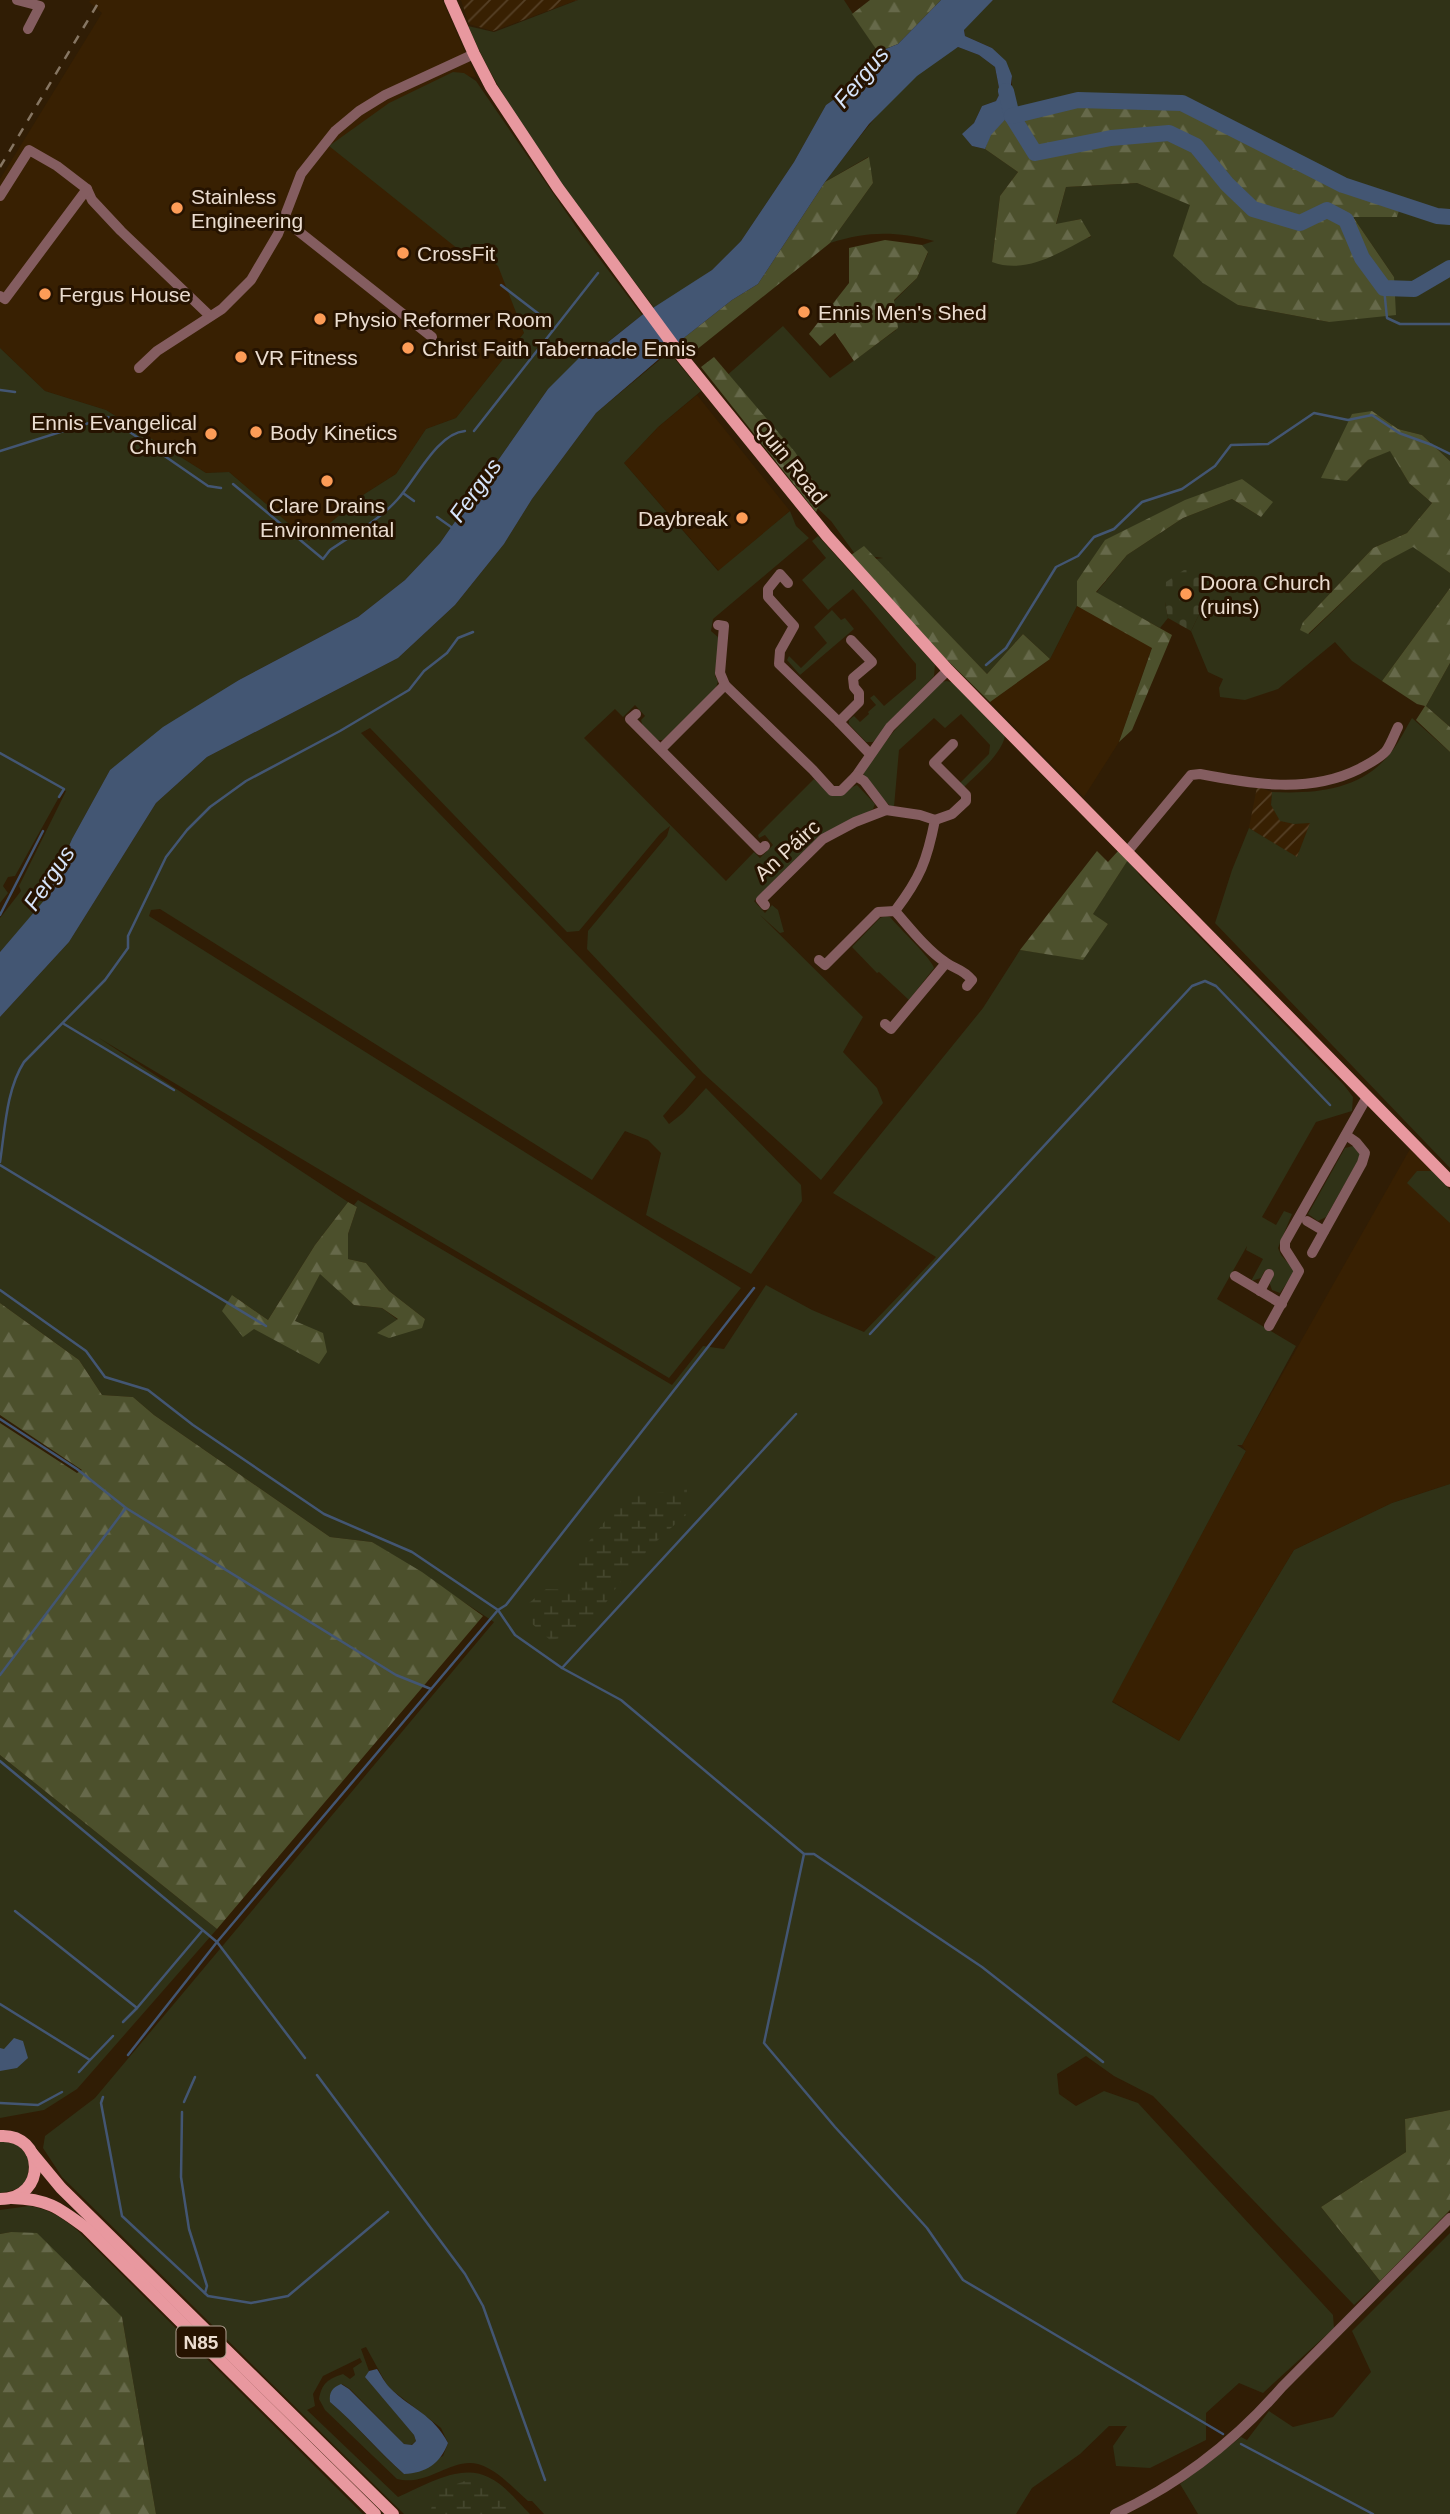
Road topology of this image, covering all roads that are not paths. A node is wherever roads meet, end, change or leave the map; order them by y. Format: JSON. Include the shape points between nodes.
{"nodes":[{"id":1,"x":17,"y":0,"type":"edge"},
{"id":2,"x":450,"y":0,"type":"edge"},
{"id":3,"x":28,"y":29,"type":"dead end"},
{"id":4,"x":474,"y":54,"type":"junction"},
{"id":5,"x":87,"y":189,"type":"junction"},
{"id":6,"x":0,"y":196,"type":"edge"},
{"id":7,"x":283,"y":219,"type":"junction"},
{"id":8,"x":0,"y":296,"type":"edge"},
{"id":9,"x":210,"y":316,"type":"junction"},
{"id":10,"x":432,"y":337,"type":"dead end"},
{"id":11,"x":139,"y":368,"type":"dead end"},
{"id":12,"x":788,"y":583,"type":"dead end"},
{"id":13,"x":718,"y":625,"type":"dead end"},
{"id":14,"x":851,"y":640,"type":"dead end"},
{"id":15,"x":948,"y":670,"type":"junction"},
{"id":16,"x":725,"y":685,"type":"junction"},
{"id":17,"x":635,"y":714,"type":"dead end"},
{"id":18,"x":839,"y":722,"type":"junction"},
{"id":19,"x":1398,"y":727,"type":"dead end"},
{"id":20,"x":953,"y":744,"type":"dead end"},
{"id":21,"x":661,"y":749,"type":"junction"},
{"id":22,"x":870,"y":754,"type":"junction"},
{"id":23,"x":856,"y":776,"type":"junction"},
{"id":24,"x":886,"y":810,"type":"junction"},
{"id":25,"x":935,"y":820,"type":"junction"},
{"id":26,"x":765,"y":846,"type":"dead end"},
{"id":27,"x":1127,"y":852,"type":"junction"},
{"id":28,"x":765,"y":905,"type":"dead end"},
{"id":29,"x":895,"y":911,"type":"junction"},
{"id":30,"x":819,"y":960,"type":"dead end"},
{"id":31,"x":946,"y":963,"type":"junction"},
{"id":32,"x":967,"y":986,"type":"dead end"},
{"id":33,"x":885,"y":1024,"type":"dead end"},
{"id":34,"x":1367,"y":1097,"type":"junction"},
{"id":35,"x":1346,"y":1135,"type":"junction"},
{"id":36,"x":1450,"y":1181,"type":"edge"},
{"id":37,"x":1307,"y":1221,"type":"dead end"},
{"id":38,"x":1324,"y":1231,"type":"junction"},
{"id":39,"x":1312,"y":1253,"type":"dead end"},
{"id":40,"x":1269,"y":1274,"type":"dead end"},
{"id":41,"x":1235,"y":1276,"type":"dead end"},
{"id":42,"x":1260,"y":1291,"type":"junction"},
{"id":43,"x":1282,"y":1304,"type":"junction"},
{"id":44,"x":1269,"y":1326,"type":"dead end"},
{"id":45,"x":0,"y":2136,"type":"edge"},
{"id":46,"x":32,"y":2153,"type":"junction"},
{"id":47,"x":3,"y":2199,"type":"edge"},
{"id":48,"x":1450,"y":2218,"type":"edge"},
{"id":49,"x":374,"y":2514,"type":"edge"},
{"id":50,"x":393,"y":2514,"type":"edge"},
{"id":51,"x":1115,"y":2514,"type":"edge"}],
"edges":[{"from":1,"to":3,"type":"street","via":[[40,6]]},
{"from":2,"to":4,"type":"main road","name":"Quin Road"},
{"from":4,"to":7,"type":"street","via":[[385,95],[343,124],[301,174]]},
{"from":4,"to":15,"type":"main road","name":"Quin Road","via":[[551,177],[682,356],[827,536]]},
{"from":5,"to":6,"type":"street","via":[[29,150]]},
{"from":5,"to":8,"type":"street","via":[[5,299]]},
{"from":5,"to":9,"type":"street","via":[[121,230]]},
{"from":7,"to":9,"type":"street","via":[[251,280]]},
{"from":7,"to":10,"type":"street"},
{"from":9,"to":11,"type":"street"},
{"from":12,"to":18,"type":"street","via":[[780,574],[768,589],[768,597],[794,626],[780,651],[779,664]]},
{"from":13,"to":16,"type":"street","via":[[724,626],[720,673]]},
{"from":14,"to":18,"type":"street","via":[[872,662],[853,677],[859,702]]},
{"from":15,"to":22,"type":"street","via":[[890,727]]},
{"from":15,"to":27,"type":"main road","name":"Quin Road"},
{"from":16,"to":21,"type":"street"},
{"from":16,"to":23,"type":"street","via":[[832,791],[841,791]]},
{"from":17,"to":21,"type":"street","via":[[630,719]]},
{"from":18,"to":22,"type":"street"},
{"from":19,"to":27,"type":"street","via":[[1379,757],[1322,782],[1261,785],[1191,775]]},
{"from":20,"to":25,"type":"street","via":[[934,763],[966,795],[966,801],[952,814]]},
{"from":21,"to":26,"type":"street","via":[[760,850]]},
{"from":22,"to":23,"type":"street"},
{"from":23,"to":24,"type":"street"},
{"from":24,"to":25,"type":"street"},
{"from":24,"to":28,"type":"street","name":"An Páirc","via":[[823,839],[761,900]]},
{"from":25,"to":29,"type":"street","via":[[917,881]]},
{"from":27,"to":34,"type":"main road","name":"Quin Road"},
{"from":29,"to":30,"type":"street","via":[[878,912],[825,965]]},
{"from":29,"to":31,"type":"street"},
{"from":31,"to":32,"type":"street","via":[[964,970],[972,980]]},
{"from":31,"to":33,"type":"street","via":[[891,1029]]},
{"from":34,"to":35,"type":"street"},
{"from":34,"to":36,"type":"main road","name":"Quin Road"},
{"from":35,"to":38,"type":"street","via":[[1365,1153]]},
{"from":35,"to":43,"type":"street","via":[[1285,1242],[1299,1271]]},
{"from":37,"to":38,"type":"street"},
{"from":38,"to":39,"type":"street"},
{"from":40,"to":42,"type":"street"},
{"from":41,"to":42,"type":"street"},
{"from":42,"to":43,"type":"street"},
{"from":43,"to":44,"type":"street"},
{"from":45,"to":46,"type":"main road","number":"N85","via":[[17,2138]]},
{"from":46,"to":47,"type":"main road","number":"N85","via":[[35,2172],[28,2189]]},
{"from":46,"to":50,"type":"main road","number":"N85","via":[[61,2188]]},
{"from":47,"to":49,"type":"main road","number":"N85","via":[[35,2199],[60,2208],[86,2228]]},
{"from":48,"to":51,"type":"street","via":[[1218,2452],[1146,2500]]}]}
